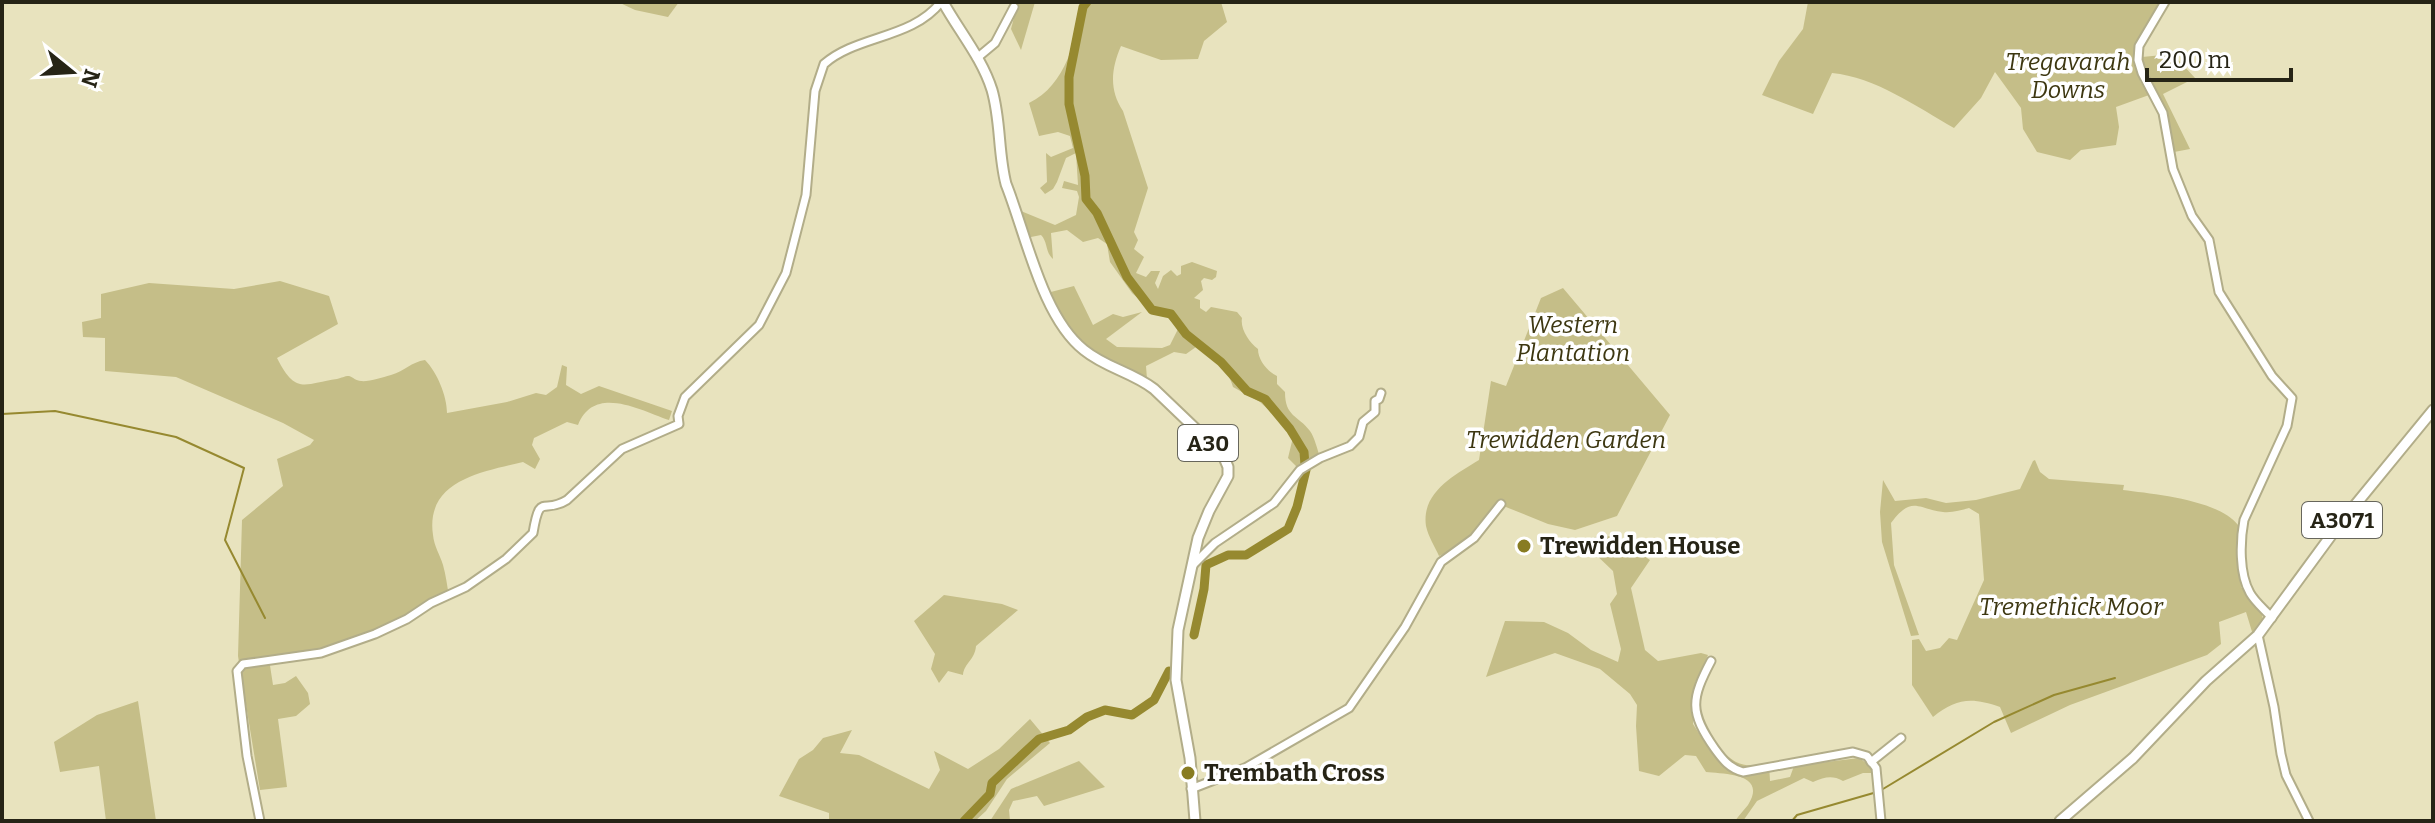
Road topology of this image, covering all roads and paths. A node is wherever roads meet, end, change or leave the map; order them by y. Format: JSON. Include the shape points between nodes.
{"nodes":[{"id":1,"x":942,"y":2,"type":"edge"},
{"id":2,"x":2165,"y":2,"type":"edge"},
{"id":3,"x":1014,"y":7,"type":"dead end"},
{"id":4,"x":977,"y":58,"type":"junction"},
{"id":5,"x":1381,"y":393,"type":"dead end"},
{"id":6,"x":2433,"y":410,"type":"edge"},
{"id":7,"x":1501,"y":504,"type":"dead end"},
{"id":8,"x":1193,"y":565,"type":"junction"},
{"id":9,"x":2272,"y":618,"type":"junction"},
{"id":10,"x":2258,"y":635,"type":"junction"},
{"id":11,"x":1711,"y":661,"type":"dead end"},
{"id":12,"x":1901,"y":738,"type":"dead end"},
{"id":13,"x":1871,"y":762,"type":"junction"},
{"id":14,"x":1191,"y":789,"type":"junction"},
{"id":15,"x":260,"y":821,"type":"edge"},
{"id":16,"x":1195,"y":821,"type":"edge"},
{"id":17,"x":1881,"y":821,"type":"edge"},
{"id":18,"x":2060,"y":821,"type":"edge"},
{"id":19,"x":2309,"y":821,"type":"edge"}],
"edges":[{"from":1,"to":4,"type":"main road","number":"A30"},
{"from":1,"to":15,"type":"street","via":[[923,22],[824,64],[815,91],[806,195],[786,273],[759,325],[685,397],[679,424],[622,449],[567,500],[539,508],[533,533],[466,587],[375,634],[321,653],[243,664],[237,671]]},
{"from":2,"to":9,"type":"street","via":[[2139,46],[2142,73],[2163,113],[2173,169],[2187,205],[2209,240],[2219,292],[2292,398],[2287,426],[2241,537],[2245,580]]},
{"from":3,"to":4,"type":"street","via":[[995,43]]},
{"from":4,"to":8,"type":"main road","number":"A30","via":[[997,111],[1006,184],[1062,330],[1105,366],[1142,379],[1223,455],[1228,476],[1198,538]]},
{"from":5,"to":8,"type":"street","via":[[1375,412],[1350,446],[1300,470],[1274,503],[1215,543]]},
{"from":6,"to":9,"type":"main road","number":"A3071","via":[[2338,526]]},
{"from":7,"to":14,"type":"street","via":[[1474,538],[1441,562],[1405,627],[1349,708],[1245,768]]},
{"from":8,"to":14,"type":"main road","number":"A30","via":[[1178,624],[1176,669]]},
{"from":9,"to":10,"type":"main road","number":"A3071"},
{"from":10,"to":18,"type":"main road","number":"A3071","via":[[2133,758]]},
{"from":10,"to":19,"type":"street","via":[[2286,775]]},
{"from":11,"to":13,"type":"street","via":[[1699,680],[1696,716],[1732,769],[1743,772],[1853,752]]},
{"from":12,"to":13,"type":"street"},
{"from":13,"to":17,"type":"street"},
{"from":14,"to":16,"type":"main road","number":"A30"}]}
